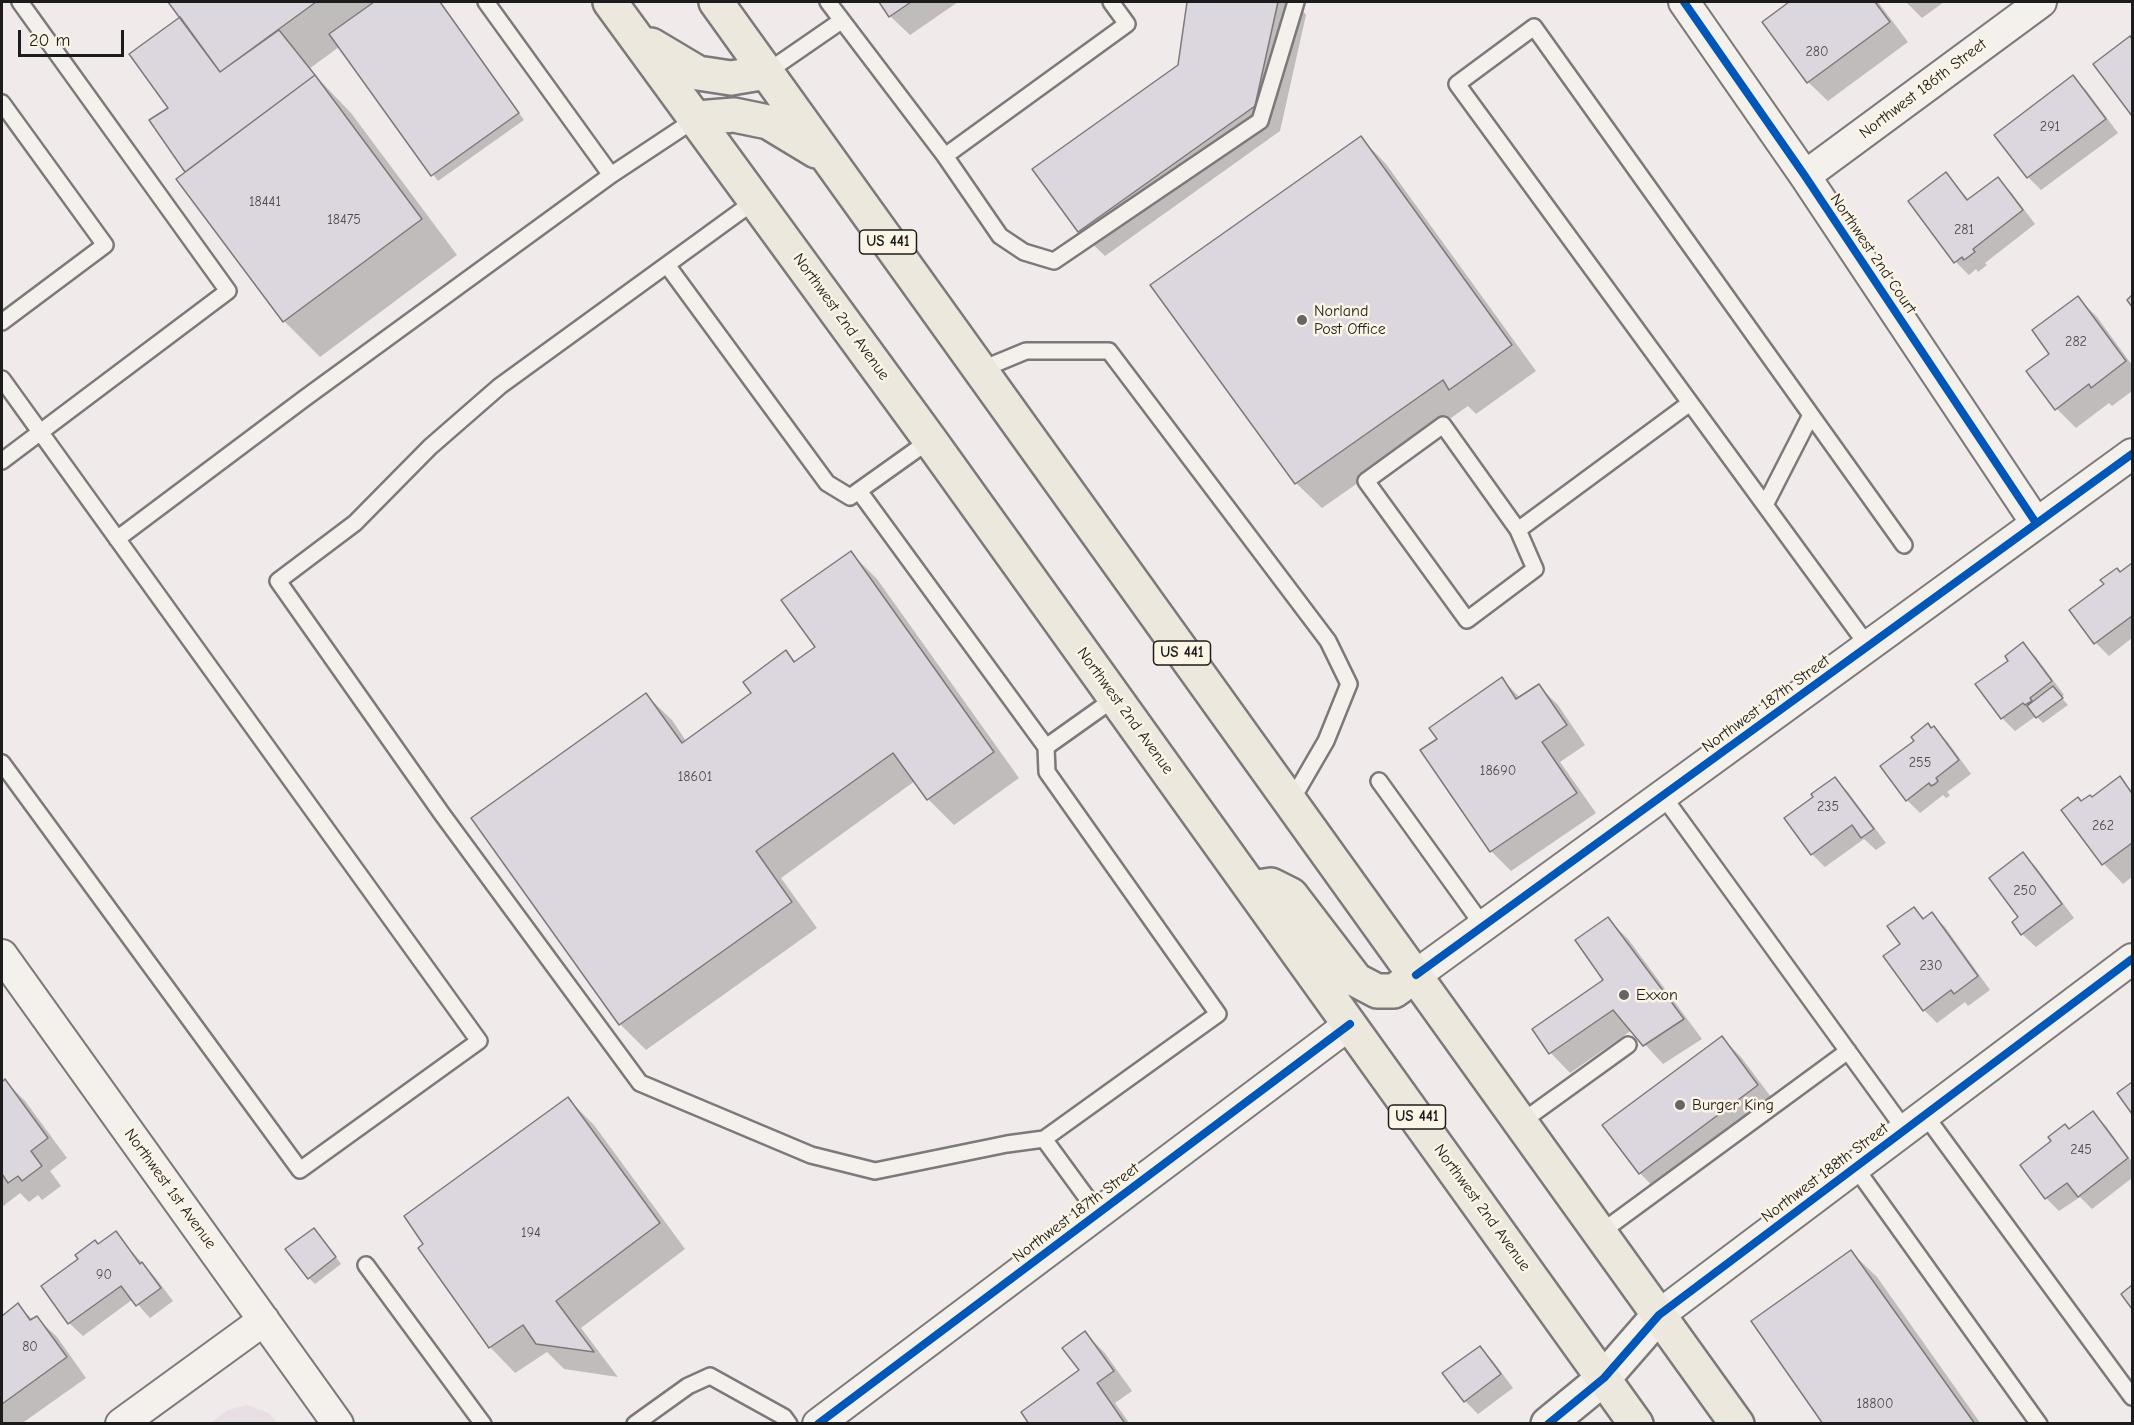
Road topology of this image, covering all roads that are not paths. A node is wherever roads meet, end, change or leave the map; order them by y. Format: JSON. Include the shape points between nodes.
{"nodes":[{"id":1,"x":20,"y":2,"type":"edge"},
{"id":2,"x":486,"y":2,"type":"edge"},
{"id":3,"x":610,"y":2,"type":"edge"},
{"id":4,"x":716,"y":2,"type":"edge"},
{"id":5,"x":828,"y":2,"type":"edge"},
{"id":6,"x":1111,"y":2,"type":"edge"},
{"id":7,"x":1296,"y":2,"type":"edge"},
{"id":8,"x":1684,"y":2,"type":"edge"},
{"id":9,"x":2041,"y":2,"type":"edge"},
{"id":10,"x":841,"y":21,"type":"junction"},
{"id":11,"x":638,"y":37,"type":"junction"},
{"id":12,"x":766,"y":72,"type":"junction"},
{"id":13,"x":2,"y":103,"type":"edge"},
{"id":14,"x":697,"y":118,"type":"junction"},
{"id":15,"x":826,"y":156,"type":"junction"},
{"id":16,"x":945,"y":156,"type":"junction"},
{"id":17,"x":611,"y":174,"type":"junction"},
{"id":18,"x":1805,"y":176,"type":"junction"},
{"id":19,"x":756,"y":200,"type":"junction"},
{"id":20,"x":667,"y":265,"type":"junction"},
{"id":21,"x":2,"y":322,"type":"edge"},
{"id":22,"x":980,"y":370,"type":"junction"},
{"id":23,"x":2,"y":379,"type":"edge"},
{"id":24,"x":1690,"y":403,"type":"junction"},
{"id":25,"x":1812,"y":415,"type":"junction"},
{"id":26,"x":41,"y":432,"type":"junction"},
{"id":27,"x":930,"y":440,"type":"junction"},
{"id":28,"x":2133,"y":454,"type":"edge"},
{"id":29,"x":2,"y":461,"type":"edge"},
{"id":30,"x":859,"y":491,"type":"junction"},
{"id":31,"x":1765,"y":505,"type":"junction"},
{"id":32,"x":2036,"y":523,"type":"junction"},
{"id":33,"x":1518,"y":530,"type":"junction"},
{"id":34,"x":117,"y":539,"type":"junction"},
{"id":35,"x":1904,"y":545,"type":"dead end"},
{"id":36,"x":1868,"y":646,"type":"junction"},
{"id":37,"x":1115,"y":698,"type":"junction"},
{"id":38,"x":1046,"y":747,"type":"junction"},
{"id":39,"x":2,"y":764,"type":"edge"},
{"id":40,"x":1380,"y":782,"type":"dead end"},
{"id":41,"x":1664,"y":796,"type":"junction"},
{"id":42,"x":1290,"y":803,"type":"junction"},
{"id":43,"x":1252,"y":888,"type":"junction"},
{"id":44,"x":1484,"y":927,"type":"junction"},
{"id":45,"x":2133,"y":959,"type":"edge"},
{"id":46,"x":6,"y":971,"type":"edge"},
{"id":47,"x":1416,"y":975,"type":"junction"},
{"id":48,"x":1350,"y":1024,"type":"junction"},
{"id":49,"x":1628,"y":1045,"type":"dead end"},
{"id":50,"x":1848,"y":1051,"type":"junction"},
{"id":51,"x":1520,"y":1123,"type":"junction"},
{"id":52,"x":1915,"y":1123,"type":"junction"},
{"id":53,"x":1044,"y":1139,"type":"junction"},
{"id":54,"x":1855,"y":1167,"type":"junction"},
{"id":55,"x":1098,"y":1213,"type":"junction"},
{"id":56,"x":1600,"y":1233,"type":"junction"},
{"id":57,"x":366,"y":1265,"type":"dead end"},
{"id":58,"x":1659,"y":1315,"type":"junction"},
{"id":59,"x":264,"y":1320,"type":"junction"},
{"id":60,"x":1604,"y":1378,"type":"junction"},
{"id":61,"x":2133,"y":1397,"type":"edge"},
{"id":62,"x":121,"y":1424,"type":"edge"},
{"id":63,"x":338,"y":1424,"type":"edge"},
{"id":64,"x":483,"y":1424,"type":"edge"},
{"id":65,"x":635,"y":1424,"type":"edge"},
{"id":66,"x":789,"y":1424,"type":"edge"},
{"id":67,"x":818,"y":1424,"type":"edge"},
{"id":68,"x":1548,"y":1424,"type":"edge"},
{"id":69,"x":1636,"y":1424,"type":"edge"},
{"id":70,"x":1737,"y":1424,"type":"edge"},
{"id":71,"x":2039,"y":1424,"type":"edge"}],
"edges":[{"from":1,"to":26,"type":"lane","via":[[228,291]]},
{"from":2,"to":17,"type":"lane"},
{"from":3,"to":11,"type":"main road","name":"Northwest 2nd Avenue","number":"US 441"},
{"from":4,"to":12,"type":"main road","number":"US 441"},
{"from":5,"to":10,"type":"lane"},
{"from":6,"to":16,"type":"lane","via":[[1127,24]]},
{"from":7,"to":16,"type":"lane","via":[[1260,121],[1054,261],[1024,252],[1000,236]]},
{"from":8,"to":18,"type":"street","name":"Northwest 2nd Court"},
{"from":9,"to":18,"type":"street","name":"Northwest 186th Street"},
{"from":10,"to":12,"type":"lane"},
{"from":10,"to":16,"type":"lane"},
{"from":11,"to":12,"type":"main road","via":[[698,73],[731,78]]},
{"from":11,"to":14,"type":"main road","name":"Northwest 2nd Avenue","number":"US 441"},
{"from":12,"to":15,"type":"main road","number":"US 441"},
{"from":13,"to":21,"type":"lane","via":[[105,245]]},
{"from":14,"to":15,"type":"main road","via":[[734,115],[768,122]]},
{"from":14,"to":17,"type":"lane"},
{"from":14,"to":19,"type":"main road","name":"Northwest 2nd Avenue","number":"US 441"},
{"from":15,"to":22,"type":"main road","number":"US 441"},
{"from":17,"to":34,"type":"lane"},
{"from":18,"to":32,"type":"street","name":"Northwest 2nd Court"},
{"from":19,"to":20,"type":"lane"},
{"from":19,"to":27,"type":"main road","name":"Northwest 2nd Avenue","number":"US 441"},
{"from":20,"to":30,"type":"lane","via":[[827,483],[850,497]]},
{"from":20,"to":53,"type":"lane","via":[[500,386],[430,447],[355,523],[278,581],[442,814],[640,1083],[811,1155],[875,1171]]},
{"from":22,"to":42,"type":"main road","number":"US 441"},
{"from":22,"to":42,"type":"lane","via":[[1026,351],[1109,351],[1328,640],[1348,684],[1326,741]]},
{"from":23,"to":26,"type":"lane"},
{"from":24,"to":25,"type":"lane","via":[[1457,84],[1534,27]]},
{"from":24,"to":31,"type":"lane"},
{"from":24,"to":33,"type":"lane"},
{"from":25,"to":31,"type":"lane"},
{"from":25,"to":35,"type":"lane"},
{"from":26,"to":29,"type":"lane"},
{"from":26,"to":34,"type":"lane"},
{"from":27,"to":30,"type":"lane"},
{"from":27,"to":37,"type":"main road","name":"Northwest 2nd Avenue","number":"US 441"},
{"from":28,"to":32,"type":"street","name":"Northwest 187th Street"},
{"from":30,"to":38,"type":"lane"},
{"from":31,"to":36,"type":"lane"},
{"from":32,"to":36,"type":"street","name":"Northwest 187th Street"},
{"from":33,"to":33,"type":"lane","via":[[1535,569],[1467,620],[1366,481],[1443,425]]},
{"from":34,"to":39,"type":"lane","via":[[479,1041],[300,1170]]},
{"from":36,"to":41,"type":"street","name":"Northwest 187th Street"},
{"from":37,"to":38,"type":"lane"},
{"from":37,"to":43,"type":"main road","name":"Northwest 2nd Avenue","number":"US 441"},
{"from":38,"to":53,"type":"lane","via":[[1047,772],[1218,1014]]},
{"from":40,"to":44,"type":"lane"},
{"from":41,"to":44,"type":"street","name":"Northwest 187th Street"},
{"from":41,"to":50,"type":"lane"},
{"from":42,"to":47,"type":"main road","number":"US 441"},
{"from":43,"to":47,"type":"main road","via":[[1271,885],[1291,895],[1356,980],[1377,991],[1394,991]]},
{"from":43,"to":48,"type":"main road","name":"Northwest 2nd Avenue","number":"US 441"},
{"from":44,"to":47,"type":"street","name":"Northwest 187th Street"},
{"from":45,"to":52,"type":"street","name":"Northwest 188th Street"},
{"from":46,"to":59,"type":"street","name":"Northwest 1st Avenue"},
{"from":47,"to":51,"type":"main road","number":"US 441"},
{"from":48,"to":55,"type":"street","name":"Northwest 187th Street"},
{"from":48,"to":60,"type":"main road","name":"Northwest 2nd Avenue","number":"US 441"},
{"from":49,"to":51,"type":"lane"},
{"from":50,"to":52,"type":"lane"},
{"from":50,"to":56,"type":"lane"},
{"from":51,"to":56,"type":"main road","number":"US 441"},
{"from":52,"to":54,"type":"street","name":"Northwest 188th Street"},
{"from":52,"to":61,"type":"lane"},
{"from":53,"to":55,"type":"lane"},
{"from":54,"to":58,"type":"street","name":"Northwest 188th Street"},
{"from":54,"to":71,"type":"lane"},
{"from":55,"to":67,"type":"street","name":"Northwest 187th Street"},
{"from":56,"to":58,"type":"main road","number":"US 441"},
{"from":57,"to":64,"type":"lane"},
{"from":58,"to":60,"type":"street","name":"Northwest 188th Street"},
{"from":58,"to":70,"type":"main road","number":"US 441"},
{"from":59,"to":62,"type":"street"},
{"from":59,"to":63,"type":"street","name":"Northwest 1st Avenue"},
{"from":60,"to":68,"type":"street","name":"Northwest 188th Street"},
{"from":60,"to":69,"type":"main road","name":"Northwest 2nd Avenue","number":"US 441"},
{"from":65,"to":66,"type":"lane","via":[[688,1386],[710,1376],[784,1417]]}]}
